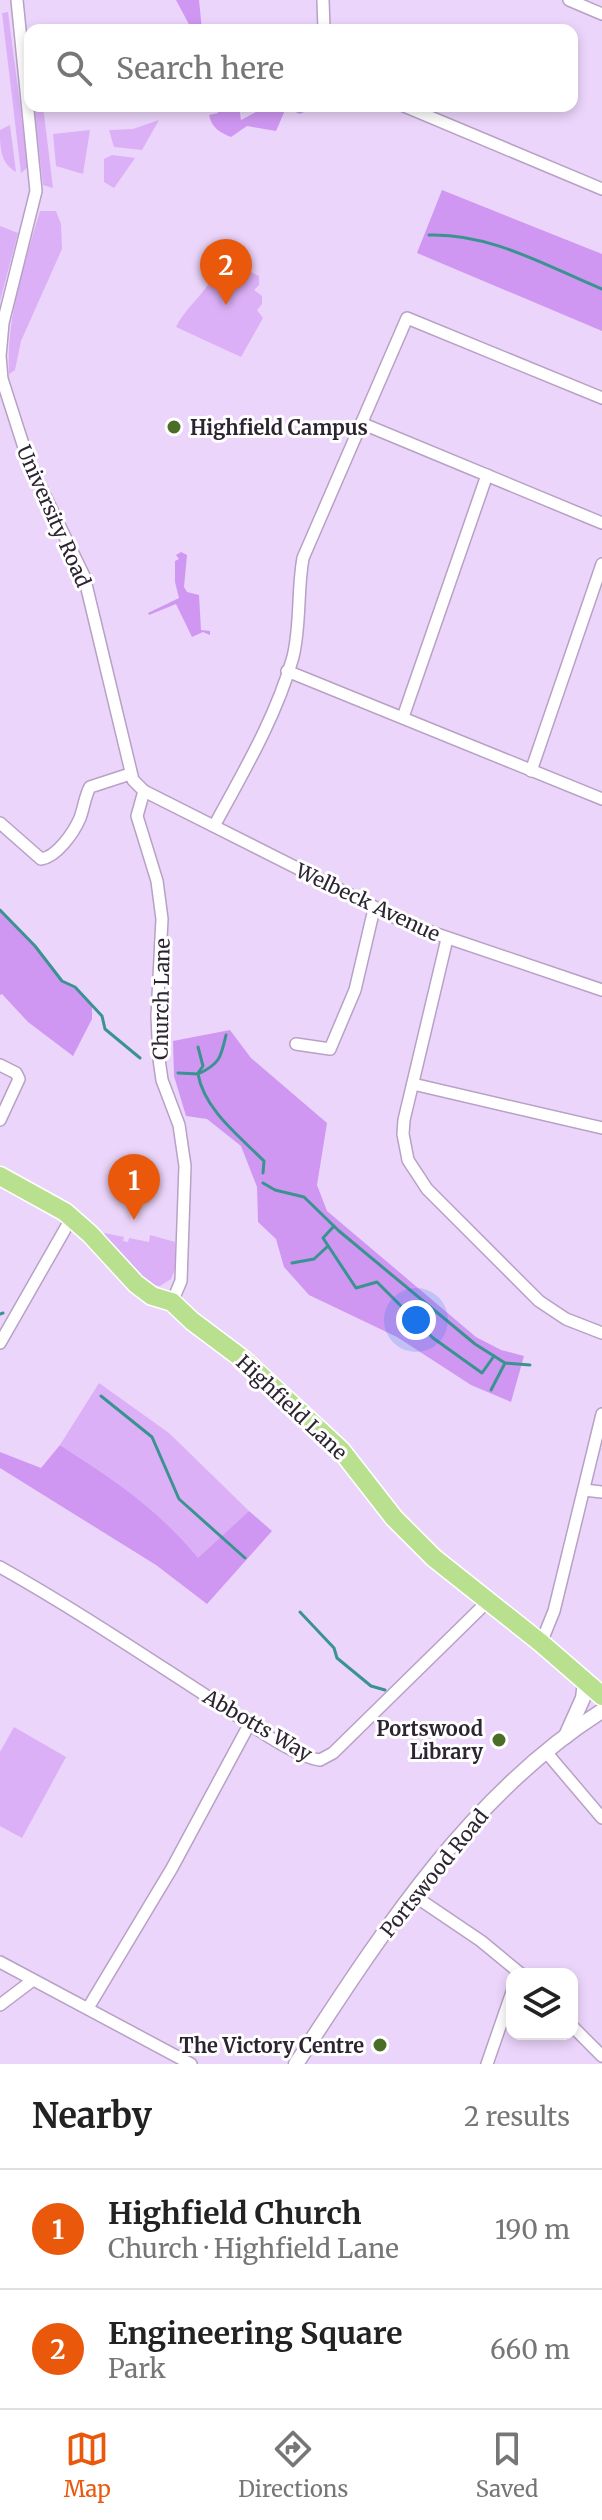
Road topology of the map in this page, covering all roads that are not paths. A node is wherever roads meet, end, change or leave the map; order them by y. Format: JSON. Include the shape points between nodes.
{"nodes":[{"id":1,"x":17,"y":0,"type":"edge"},
{"id":2,"x":323,"y":0,"type":"edge"},
{"id":3,"x":569,"y":0,"type":"edge"},
{"id":4,"x":602,"y":14,"type":"edge"},
{"id":5,"x":324,"y":24,"type":"edge"},
{"id":6,"x":24,"y":70,"type":"edge"},
{"id":7,"x":28,"y":112,"type":"edge"},
{"id":8,"x":418,"y":112,"type":"edge"},
{"id":9,"x":602,"y":189,"type":"edge"},
{"id":10,"x":602,"y":398,"type":"edge"},
{"id":11,"x":361,"y":423,"type":"junction"},
{"id":12,"x":487,"y":475,"type":"junction"},
{"id":13,"x":602,"y":523,"type":"edge"},
{"id":14,"x":602,"y":564,"type":"edge"},
{"id":15,"x":287,"y":671,"type":"junction"},
{"id":16,"x":403,"y":717,"type":"junction"},
{"id":17,"x":531,"y":771,"type":"junction"},
{"id":18,"x":130,"y":774,"type":"junction"},
{"id":19,"x":144,"y":791,"type":"junction"},
{"id":20,"x":602,"y":799,"type":"edge"},
{"id":21,"x":0,"y":823,"type":"edge"},
{"id":22,"x":214,"y":826,"type":"junction"},
{"id":23,"x":374,"y":909,"type":"junction"},
{"id":24,"x":447,"y":939,"type":"junction"},
{"id":25,"x":602,"y":990,"type":"edge"},
{"id":26,"x":296,"y":1044,"type":"dead end"},
{"id":27,"x":0,"y":1065,"type":"edge"},
{"id":28,"x":413,"y":1084,"type":"junction"},
{"id":29,"x":0,"y":1120,"type":"edge"},
{"id":30,"x":602,"y":1128,"type":"edge"},
{"id":31,"x":0,"y":1176,"type":"edge"},
{"id":32,"x":72,"y":1217,"type":"junction"},
{"id":33,"x":172,"y":1302,"type":"junction"},
{"id":34,"x":602,"y":1333,"type":"edge"},
{"id":35,"x":1,"y":1339,"type":"edge"},
{"id":36,"x":602,"y":1414,"type":"edge"},
{"id":37,"x":584,"y":1490,"type":"junction"},
{"id":38,"x":602,"y":1492,"type":"edge"},
{"id":39,"x":0,"y":1567,"type":"edge"},
{"id":40,"x":487,"y":1602,"type":"junction"},
{"id":41,"x":541,"y":1643,"type":"junction"},
{"id":42,"x":585,"y":1682,"type":"junction"},
{"id":43,"x":602,"y":1696,"type":"edge"},
{"id":44,"x":602,"y":1711,"type":"edge"},
{"id":45,"x":250,"y":1723,"type":"junction"},
{"id":46,"x":565,"y":1736,"type":"junction"},
{"id":47,"x":546,"y":1752,"type":"junction"},
{"id":48,"x":602,"y":1818,"type":"edge"},
{"id":49,"x":413,"y":1895,"type":"junction"},
{"id":50,"x":0,"y":1962,"type":"edge"},
{"id":51,"x":513,"y":1968,"type":"edge"},
{"id":52,"x":33,"y":1980,"type":"junction"},
{"id":53,"x":0,"y":2005,"type":"edge"},
{"id":54,"x":88,"y":2008,"type":"junction"},
{"id":55,"x":506,"y":2009,"type":"edge"},
{"id":56,"x":578,"y":2033,"type":"edge"},
{"id":57,"x":599,"y":2057,"type":"edge"},
{"id":58,"x":191,"y":2064,"type":"edge"},
{"id":59,"x":296,"y":2064,"type":"edge"},
{"id":60,"x":487,"y":2064,"type":"edge"}],
"edges":[{"from":1,"to":6,"type":"street","name":"University Road"},
{"from":2,"to":5,"type":"street"},
{"from":3,"to":4,"type":"street"},
{"from":7,"to":18,"type":"street","name":"University Road","via":[[36,191],[3,323],[2,379],[29,463],[84,576]]},
{"from":8,"to":9,"type":"street"},
{"from":10,"to":11,"type":"street","via":[[407,318]]},
{"from":11,"to":12,"type":"street"},
{"from":11,"to":15,"type":"street","via":[[303,558],[298,629]]},
{"from":12,"to":13,"type":"street"},
{"from":12,"to":16,"type":"street"},
{"from":14,"to":17,"type":"street"},
{"from":15,"to":16,"type":"street"},
{"from":15,"to":22,"type":"street","via":[[267,729]]},
{"from":16,"to":17,"type":"street"},
{"from":17,"to":20,"type":"street"},
{"from":18,"to":19,"type":"street","name":"University Road"},
{"from":18,"to":21,"type":"street","via":[[90,787],[74,829],[45,859]]},
{"from":19,"to":22,"type":"street","name":"Welbeck Avenue"},
{"from":19,"to":33,"type":"street","name":"Church Lane","via":[[137,816],[157,881],[162,919],[159,1059],[185,1166],[181,1281]]},
{"from":22,"to":23,"type":"street","name":"Welbeck Avenue"},
{"from":23,"to":24,"type":"street","name":"Welbeck Avenue"},
{"from":23,"to":26,"type":"street","via":[[355,990],[330,1049]]},
{"from":24,"to":25,"type":"street","name":"Welbeck Avenue"},
{"from":24,"to":28,"type":"street"},
{"from":27,"to":29,"type":"street","via":[[19,1079]]},
{"from":28,"to":30,"type":"street"},
{"from":28,"to":34,"type":"street","via":[[403,1134],[417,1177],[539,1301]]},
{"from":31,"to":32,"type":"main road","name":"Highfield Lane"},
{"from":32,"to":33,"type":"main road","name":"Highfield Lane","via":[[141,1289]]},
{"from":32,"to":35,"type":"street"},
{"from":33,"to":40,"type":"main road","name":"Highfield Lane","via":[[331,1440],[403,1528]]},
{"from":36,"to":37,"type":"street"},
{"from":37,"to":38,"type":"street"},
{"from":37,"to":41,"type":"street"},
{"from":39,"to":45,"type":"street","name":"Abbotts Way"},
{"from":40,"to":41,"type":"main road","name":"Highfield Lane"},
{"from":40,"to":45,"type":"street","name":"Abbotts Way","via":[[327,1758],[308,1757]]},
{"from":41,"to":42,"type":"main road","name":"Highfield Lane"},
{"from":42,"to":43,"type":"main road","name":"Highfield Lane"},
{"from":42,"to":46,"type":"street"},
{"from":44,"to":46,"type":"street","name":"Portswood Road"},
{"from":45,"to":54,"type":"street"},
{"from":46,"to":47,"type":"street","name":"Portswood Road"},
{"from":47,"to":48,"type":"street"},
{"from":47,"to":49,"type":"street","name":"Portswood Road","via":[[471,1823]]},
{"from":49,"to":51,"type":"street"},
{"from":49,"to":59,"type":"street","name":"Portswood Road"},
{"from":50,"to":52,"type":"street"},
{"from":52,"to":53,"type":"street"},
{"from":52,"to":54,"type":"street"},
{"from":54,"to":58,"type":"street"},
{"from":55,"to":60,"type":"street"},
{"from":56,"to":57,"type":"street"}]}
